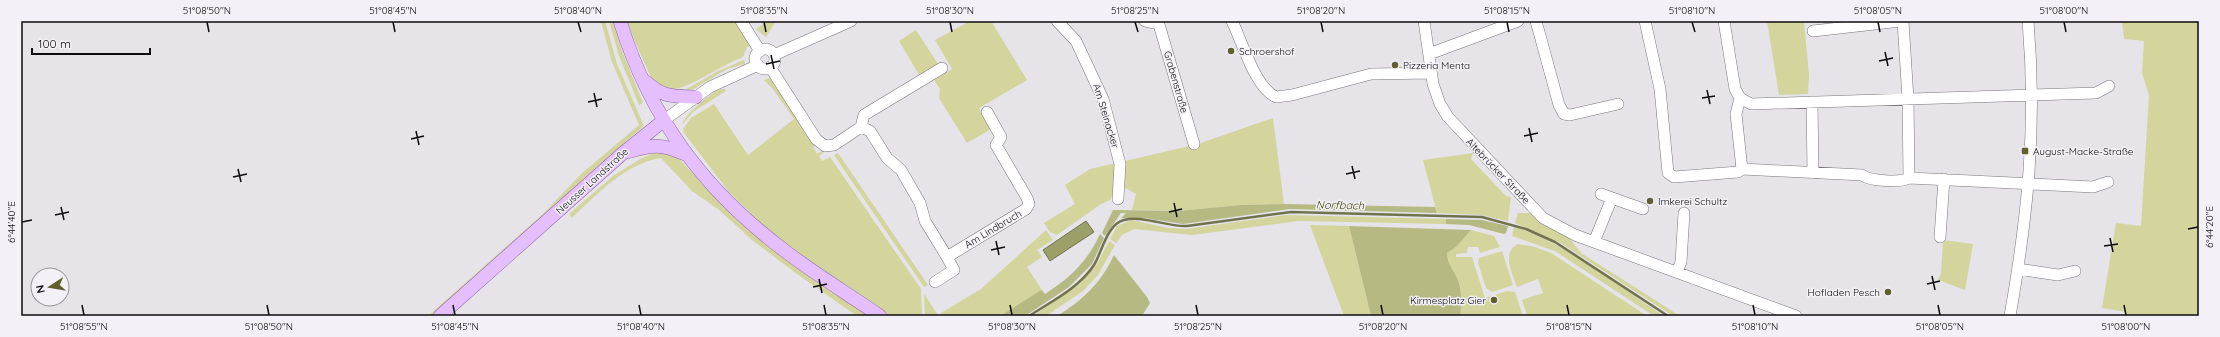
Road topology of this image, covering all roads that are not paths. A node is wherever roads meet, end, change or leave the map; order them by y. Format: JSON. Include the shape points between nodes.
{"nodes":[{"id":1,"x":620,"y":21,"type":"edge"},
{"id":2,"x":741,"y":21,"type":"edge"},
{"id":3,"x":851,"y":21,"type":"edge"},
{"id":4,"x":1057,"y":21,"type":"edge"},
{"id":5,"x":1145,"y":21,"type":"edge"},
{"id":6,"x":1159,"y":21,"type":"edge"},
{"id":7,"x":1232,"y":21,"type":"edge"},
{"id":8,"x":1424,"y":21,"type":"edge"},
{"id":9,"x":1518,"y":21,"type":"edge"},
{"id":10,"x":1537,"y":21,"type":"edge"},
{"id":11,"x":1645,"y":21,"type":"edge"},
{"id":12,"x":1724,"y":21,"type":"edge"},
{"id":13,"x":1902,"y":21,"type":"edge"},
{"id":14,"x":2028,"y":21,"type":"edge"},
{"id":15,"x":1813,"y":31,"type":"dead end"},
{"id":16,"x":760,"y":51,"type":"junction"},
{"id":17,"x":1428,"y":54,"type":"junction"},
{"id":18,"x":774,"y":55,"type":"junction"},
{"id":19,"x":758,"y":65,"type":"junction"},
{"id":20,"x":770,"y":68,"type":"junction"},
{"id":21,"x":942,"y":68,"type":"dead end"},
{"id":22,"x":1430,"y":73,"type":"junction"},
{"id":23,"x":640,"y":75,"type":"junction"},
{"id":24,"x":2109,"y":86,"type":"dead end"},
{"id":25,"x":2032,"y":95,"type":"junction"},
{"id":26,"x":696,"y":97,"type":"junction"},
{"id":27,"x":1740,"y":98,"type":"junction"},
{"id":28,"x":1908,"y":99,"type":"junction"},
{"id":29,"x":1812,"y":102,"type":"junction"},
{"id":30,"x":1618,"y":104,"type":"dead end"},
{"id":31,"x":987,"y":112,"type":"dead end"},
{"id":32,"x":663,"y":121,"type":"junction"},
{"id":33,"x":861,"y":127,"type":"junction"},
{"id":34,"x":1194,"y":144,"type":"dead end"},
{"id":35,"x":622,"y":154,"type":"junction"},
{"id":36,"x":686,"y":155,"type":"junction"},
{"id":37,"x":1742,"y":169,"type":"junction"},
{"id":38,"x":1813,"y":173,"type":"junction"},
{"id":39,"x":1909,"y":178,"type":"junction"},
{"id":40,"x":1944,"y":179,"type":"junction"},
{"id":41,"x":2108,"y":182,"type":"dead end"},
{"id":42,"x":2029,"y":184,"type":"junction"},
{"id":43,"x":1118,"y":199,"type":"dead end"},
{"id":44,"x":1643,"y":209,"type":"dead end"},
{"id":45,"x":1684,"y":213,"type":"dead end"},
{"id":46,"x":1940,"y":237,"type":"dead end"},
{"id":47,"x":1594,"y":242,"type":"junction"},
{"id":48,"x":947,"y":257,"type":"junction"},
{"id":49,"x":2075,"y":271,"type":"dead end"},
{"id":50,"x":1677,"y":272,"type":"junction"},
{"id":51,"x":2017,"y":273,"type":"junction"},
{"id":52,"x":935,"y":282,"type":"dead end"},
{"id":53,"x":440,"y":316,"type":"edge"},
{"id":54,"x":880,"y":316,"type":"edge"},
{"id":55,"x":1796,"y":316,"type":"edge"},
{"id":56,"x":2010,"y":316,"type":"edge"}],
"edges":[{"from":1,"to":23,"type":"main road"},
{"from":2,"to":16,"type":"street"},
{"from":3,"to":18,"type":"street"},
{"from":4,"to":43,"type":"street","name":"Am Steinacker","via":[[1076,41],[1103,99],[1120,164]]},
{"from":5,"to":6,"type":"street"},
{"from":6,"to":34,"type":"street","name":"Grabenstraße"},
{"from":7,"to":22,"type":"street","via":[[1254,70],[1266,89],[1276,97],[1371,74]]},
{"from":8,"to":17,"type":"street","name":"Altebrücker Straße"},
{"from":9,"to":17,"type":"street"},
{"from":10,"to":30,"type":"street","via":[[1559,105],[1564,114],[1570,115]]},
{"from":11,"to":37,"type":"street","via":[[1660,89],[1668,173],[1674,177],[1682,177],[1738,172]]},
{"from":12,"to":27,"type":"street","via":[[1735,89]]},
{"from":13,"to":15,"type":"street"},
{"from":13,"to":28,"type":"street"},
{"from":14,"to":25,"type":"street"},
{"from":16,"to":18,"type":"street","via":[[767,50]]},
{"from":16,"to":19,"type":"street","via":[[756,58]]},
{"from":17,"to":22,"type":"street","name":"Altebrücker Straße"},
{"from":18,"to":20,"type":"street","via":[[774,62]]},
{"from":19,"to":20,"type":"street"},
{"from":19,"to":26,"type":"street","name":"Neusser Landstraße","via":[[710,87]]},
{"from":20,"to":33,"type":"street","via":[[821,144],[834,145]]},
{"from":21,"to":33,"type":"street","via":[[864,115]]},
{"from":22,"to":47,"type":"street","name":"Altebrücker Straße","via":[[1437,98],[1448,117],[1543,218],[1558,228]]},
{"from":23,"to":26,"type":"main road","via":[[655,90],[666,96]]},
{"from":23,"to":32,"type":"main road"},
{"from":24,"to":25,"type":"street","via":[[2096,93]]},
{"from":25,"to":28,"type":"street"},
{"from":25,"to":42,"type":"street"},
{"from":26,"to":32,"type":"street","name":"Neusser Landstraße"},
{"from":27,"to":29,"type":"street","via":[[1754,104]]},
{"from":27,"to":37,"type":"street","via":[[1736,114]]},
{"from":28,"to":29,"type":"street"},
{"from":28,"to":39,"type":"street"},
{"from":29,"to":38,"type":"street"},
{"from":31,"to":48,"type":"street","name":"Am Lindbruch","via":[[1000,137],[996,145],[1029,204],[1026,209]]},
{"from":32,"to":35,"type":"main road","name":"Neusser Landstraße"},
{"from":32,"to":36,"type":"main road"},
{"from":33,"to":48,"type":"street","via":[[871,132],[887,158],[901,170],[920,203],[925,221]]},
{"from":35,"to":36,"type":"main road","via":[[656,145],[666,146]]},
{"from":35,"to":53,"type":"main road","name":"Neusser Landstraße"},
{"from":36,"to":54,"type":"main road","via":[[717,191],[769,239]]},
{"from":37,"to":38,"type":"street"},
{"from":38,"to":39,"type":"street","via":[[1862,175],[1867,179]]},
{"from":39,"to":40,"type":"street"},
{"from":40,"to":42,"type":"street"},
{"from":40,"to":46,"type":"street"},
{"from":41,"to":42,"type":"street","via":[[2093,187]]},
{"from":42,"to":51,"type":"street"},
{"from":44,"to":47,"type":"street","via":[[1606,196]]},
{"from":45,"to":50,"type":"street"},
{"from":47,"to":50,"type":"street","name":"Altebrücker Straße"},
{"from":48,"to":52,"type":"street","via":[[954,270]]},
{"from":49,"to":51,"type":"street","via":[[2058,275]]},
{"from":50,"to":55,"type":"street","name":"Altebrücker Straße"},
{"from":51,"to":56,"type":"street"}]}
